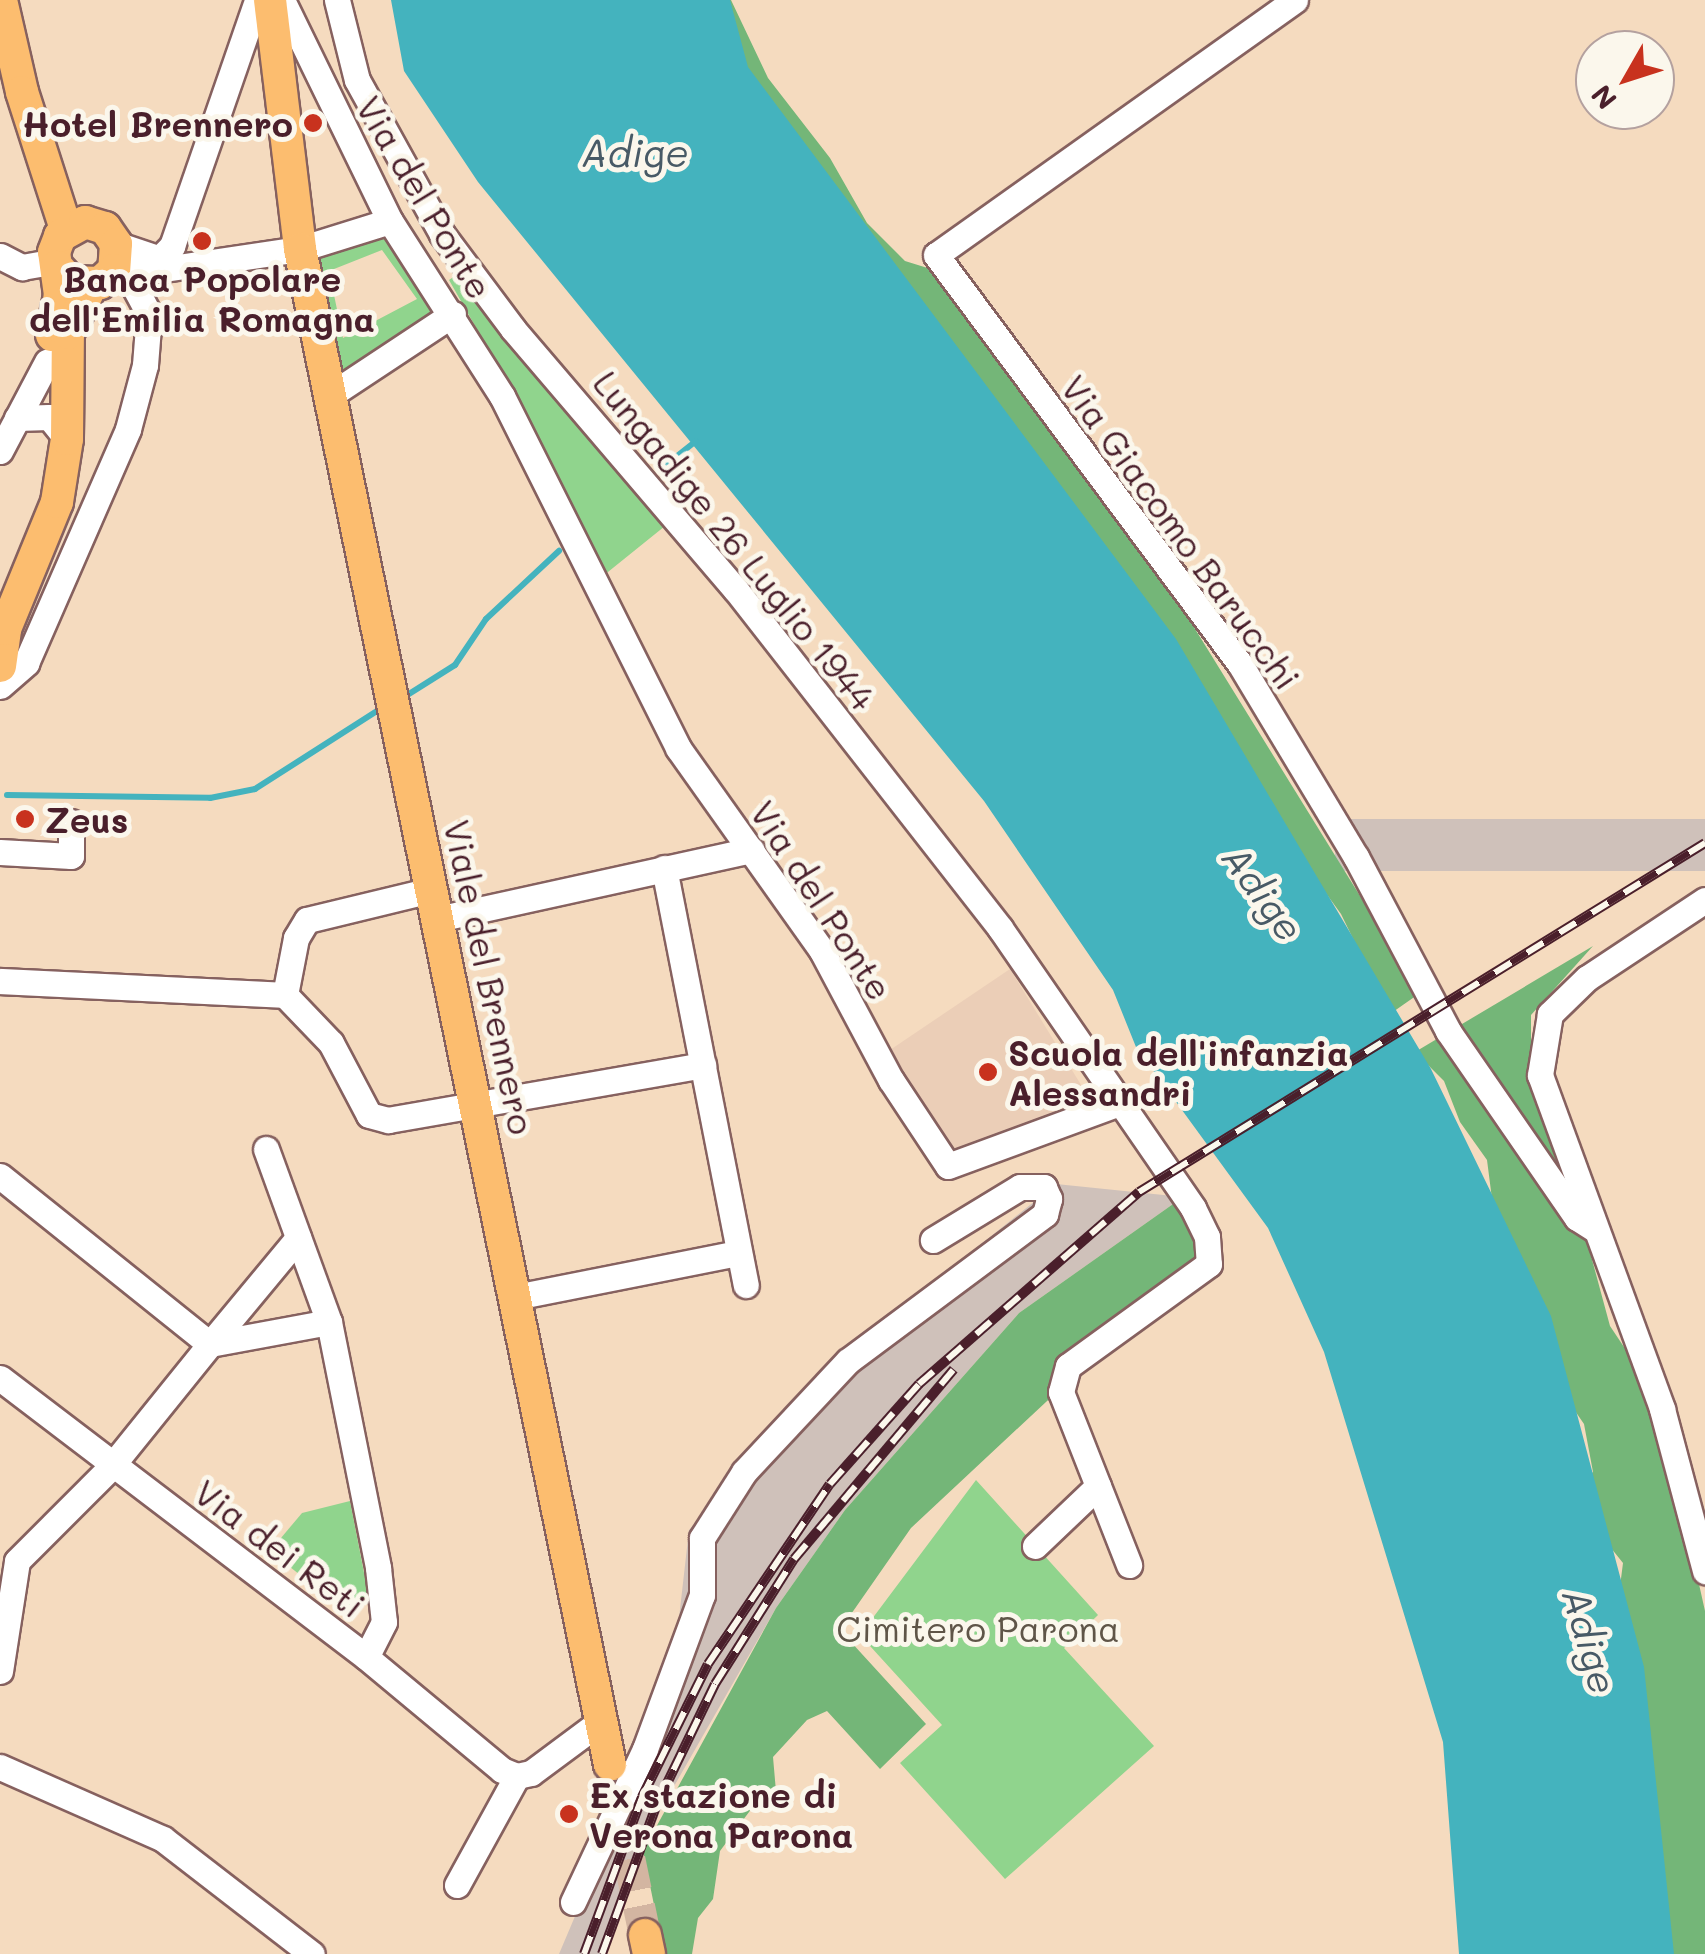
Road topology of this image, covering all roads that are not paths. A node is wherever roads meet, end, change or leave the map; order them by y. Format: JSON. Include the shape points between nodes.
{"nodes":[{"id":1,"x":1,"y":0,"type":"edge"},
{"id":2,"x":257,"y":0,"type":"edge"},
{"id":3,"x":270,"y":0,"type":"edge"},
{"id":4,"x":282,"y":0,"type":"edge"},
{"id":5,"x":336,"y":0,"type":"edge"},
{"id":6,"x":1295,"y":0,"type":"edge"},
{"id":7,"x":17,"y":97,"type":"edge"},
{"id":8,"x":390,"y":221,"type":"junction"},
{"id":9,"x":66,"y":229,"type":"junction"},
{"id":10,"x":110,"y":236,"type":"junction"},
{"id":11,"x":300,"y":250,"type":"junction"},
{"id":12,"x":0,"y":256,"type":"edge"},
{"id":13,"x":161,"y":257,"type":"junction"},
{"id":14,"x":56,"y":264,"type":"junction"},
{"id":15,"x":188,"y":271,"type":"junction"},
{"id":16,"x":109,"y":279,"type":"junction"},
{"id":17,"x":149,"y":314,"type":"junction"},
{"id":18,"x":453,"y":314,"type":"junction"},
{"id":19,"x":47,"y":362,"type":"junction"},
{"id":20,"x":332,"y":394,"type":"junction"},
{"id":21,"x":17,"y":418,"type":"junction"},
{"id":22,"x":66,"y":431,"type":"junction"},
{"id":23,"x":0,"y":451,"type":"edge"},
{"id":24,"x":0,"y":666,"type":"edge"},
{"id":25,"x":0,"y":686,"type":"edge"},
{"id":26,"x":71,"y":822,"type":"dead end"},
{"id":27,"x":752,"y":850,"type":"junction"},
{"id":28,"x":0,"y":852,"type":"edge"},
{"id":29,"x":664,"y":868,"type":"junction"},
{"id":30,"x":1705,"y":900,"type":"edge"},
{"id":31,"x":434,"y":904,"type":"junction"},
{"id":32,"x":0,"y":981,"type":"edge"},
{"id":33,"x":285,"y":995,"type":"junction"},
{"id":34,"x":703,"y":1065,"type":"junction"},
{"id":35,"x":1125,"y":1102,"type":"junction"},
{"id":36,"x":476,"y":1108,"type":"junction"},
{"id":37,"x":266,"y":1148,"type":"dead end"},
{"id":38,"x":0,"y":1176,"type":"edge"},
{"id":39,"x":1592,"y":1228,"type":"junction"},
{"id":40,"x":298,"y":1238,"type":"junction"},
{"id":41,"x":932,"y":1240,"type":"dead end"},
{"id":42,"x":738,"y":1253,"type":"junction"},
{"id":43,"x":746,"y":1285,"type":"dead end"},
{"id":44,"x":515,"y":1298,"type":"junction"},
{"id":45,"x":329,"y":1322,"type":"junction"},
{"id":46,"x":210,"y":1344,"type":"junction"},
{"id":47,"x":0,"y":1378,"type":"edge"},
{"id":48,"x":110,"y":1468,"type":"junction"},
{"id":49,"x":1098,"y":1486,"type":"junction"},
{"id":50,"x":1035,"y":1546,"type":"dead end"},
{"id":51,"x":1129,"y":1566,"type":"dead end"},
{"id":52,"x":1705,"y":1571,"type":"edge"},
{"id":53,"x":366,"y":1656,"type":"junction"},
{"id":54,"x":0,"y":1670,"type":"edge"},
{"id":55,"x":601,"y":1722,"type":"junction"},
{"id":56,"x":610,"y":1765,"type":"tunnel mouth"},
{"id":57,"x":0,"y":1768,"type":"edge"},
{"id":58,"x":517,"y":1776,"type":"junction"},
{"id":59,"x":457,"y":1885,"type":"dead end"},
{"id":60,"x":573,"y":1902,"type":"dead end"},
{"id":61,"x":312,"y":1954,"type":"edge"}],
"edges":[{"from":1,"to":7,"type":"main road"},
{"from":2,"to":13,"type":"street","via":[[172,246]]},
{"from":3,"to":11,"type":"main road","name":"Viale del Brennero"},
{"from":4,"to":8,"type":"street","name":"Via del Ponte"},
{"from":5,"to":35,"type":"street","name":"Lungadige 26 Luglio 1944","via":[[357,80],[442,234],[724,576],[1000,928]]},
{"from":6,"to":39,"type":"street","name":"Via Giacomo Barucchi","via":[[936,255],[1240,664],[1356,857],[1438,1015],[1546,1174]]},
{"from":7,"to":9,"type":"main road"},
{"from":7,"to":10,"type":"main road"},
{"from":8,"to":11,"type":"street"},
{"from":8,"to":18,"type":"street","name":"Via del Ponte"},
{"from":9,"to":10,"type":"main road","via":[[85,222]]},
{"from":9,"to":14,"type":"main road"},
{"from":10,"to":13,"type":"street"},
{"from":10,"to":16,"type":"main road"},
{"from":11,"to":15,"type":"street"},
{"from":11,"to":20,"type":"main road","name":"Viale del Brennero"},
{"from":12,"to":14,"type":"street","via":[[22,267]]},
{"from":13,"to":15,"type":"street"},
{"from":14,"to":16,"type":"main road","via":[[71,282]]},
{"from":14,"to":19,"type":"main road","via":[[60,295]]},
{"from":15,"to":16,"type":"street"},
{"from":15,"to":17,"type":"street"},
{"from":16,"to":17,"type":"street"},
{"from":16,"to":22,"type":"main road","via":[[68,333]]},
{"from":17,"to":25,"type":"street","via":[[139,393],[91,524],[26,663]]},
{"from":18,"to":20,"type":"street"},
{"from":18,"to":27,"type":"street","name":"Via del Ponte","via":[[502,396],[678,748]]},
{"from":19,"to":21,"type":"street"},
{"from":19,"to":22,"type":"main road"},
{"from":20,"to":31,"type":"main road","name":"Viale del Brennero"},
{"from":21,"to":22,"type":"street","via":[[49,417]]},
{"from":21,"to":23,"type":"street"},
{"from":22,"to":24,"type":"main road","via":[[57,502],[5,629]]},
{"from":26,"to":28,"type":"street","via":[[71,856]]},
{"from":27,"to":29,"type":"street"},
{"from":27,"to":35,"type":"street","name":"Via del Ponte","via":[[822,950],[891,1080],[948,1166]]},
{"from":29,"to":31,"type":"street"},
{"from":29,"to":34,"type":"street"},
{"from":30,"to":39,"type":"street","via":[[1586,978],[1550,1014],[1540,1075]]},
{"from":31,"to":33,"type":"street","via":[[307,920],[296,938]]},
{"from":31,"to":36,"type":"main road","name":"Viale del Brennero"},
{"from":32,"to":33,"type":"street"},
{"from":33,"to":36,"type":"street","via":[[331,1043],[369,1115],[388,1120]]},
{"from":34,"to":36,"type":"street"},
{"from":34,"to":42,"type":"street"},
{"from":35,"to":49,"type":"street","via":[[1193,1208],[1210,1264],[1068,1366],[1061,1392]]},
{"from":36,"to":44,"type":"main road","name":"Viale del Brennero"},
{"from":37,"to":40,"type":"street"},
{"from":38,"to":46,"type":"street"},
{"from":39,"to":52,"type":"street","via":[[1662,1409]]},
{"from":40,"to":45,"type":"street"},
{"from":40,"to":46,"type":"street"},
{"from":41,"to":60,"type":"street","via":[[1020,1187],[1044,1187],[1045,1214],[848,1360],[744,1472],[702,1538],[702,1595],[645,1749]]},
{"from":42,"to":43,"type":"street"},
{"from":42,"to":44,"type":"street"},
{"from":44,"to":55,"type":"main road","name":"Viale del Brennero"},
{"from":45,"to":46,"type":"street"},
{"from":45,"to":53,"type":"street","via":[[384,1599],[384,1622]]},
{"from":46,"to":48,"type":"street"},
{"from":47,"to":48,"type":"street","name":"Via dei Reti"},
{"from":48,"to":53,"type":"street","name":"Via dei Reti"},
{"from":48,"to":54,"type":"street","via":[[17,1561]]},
{"from":49,"to":50,"type":"street"},
{"from":49,"to":51,"type":"street"},
{"from":53,"to":58,"type":"street","name":"Via dei Reti"},
{"from":55,"to":56,"type":"main road","name":"Viale del Brennero"},
{"from":55,"to":58,"type":"street"},
{"from":57,"to":61,"type":"street","via":[[163,1839]]},
{"from":58,"to":59,"type":"street"}]}
